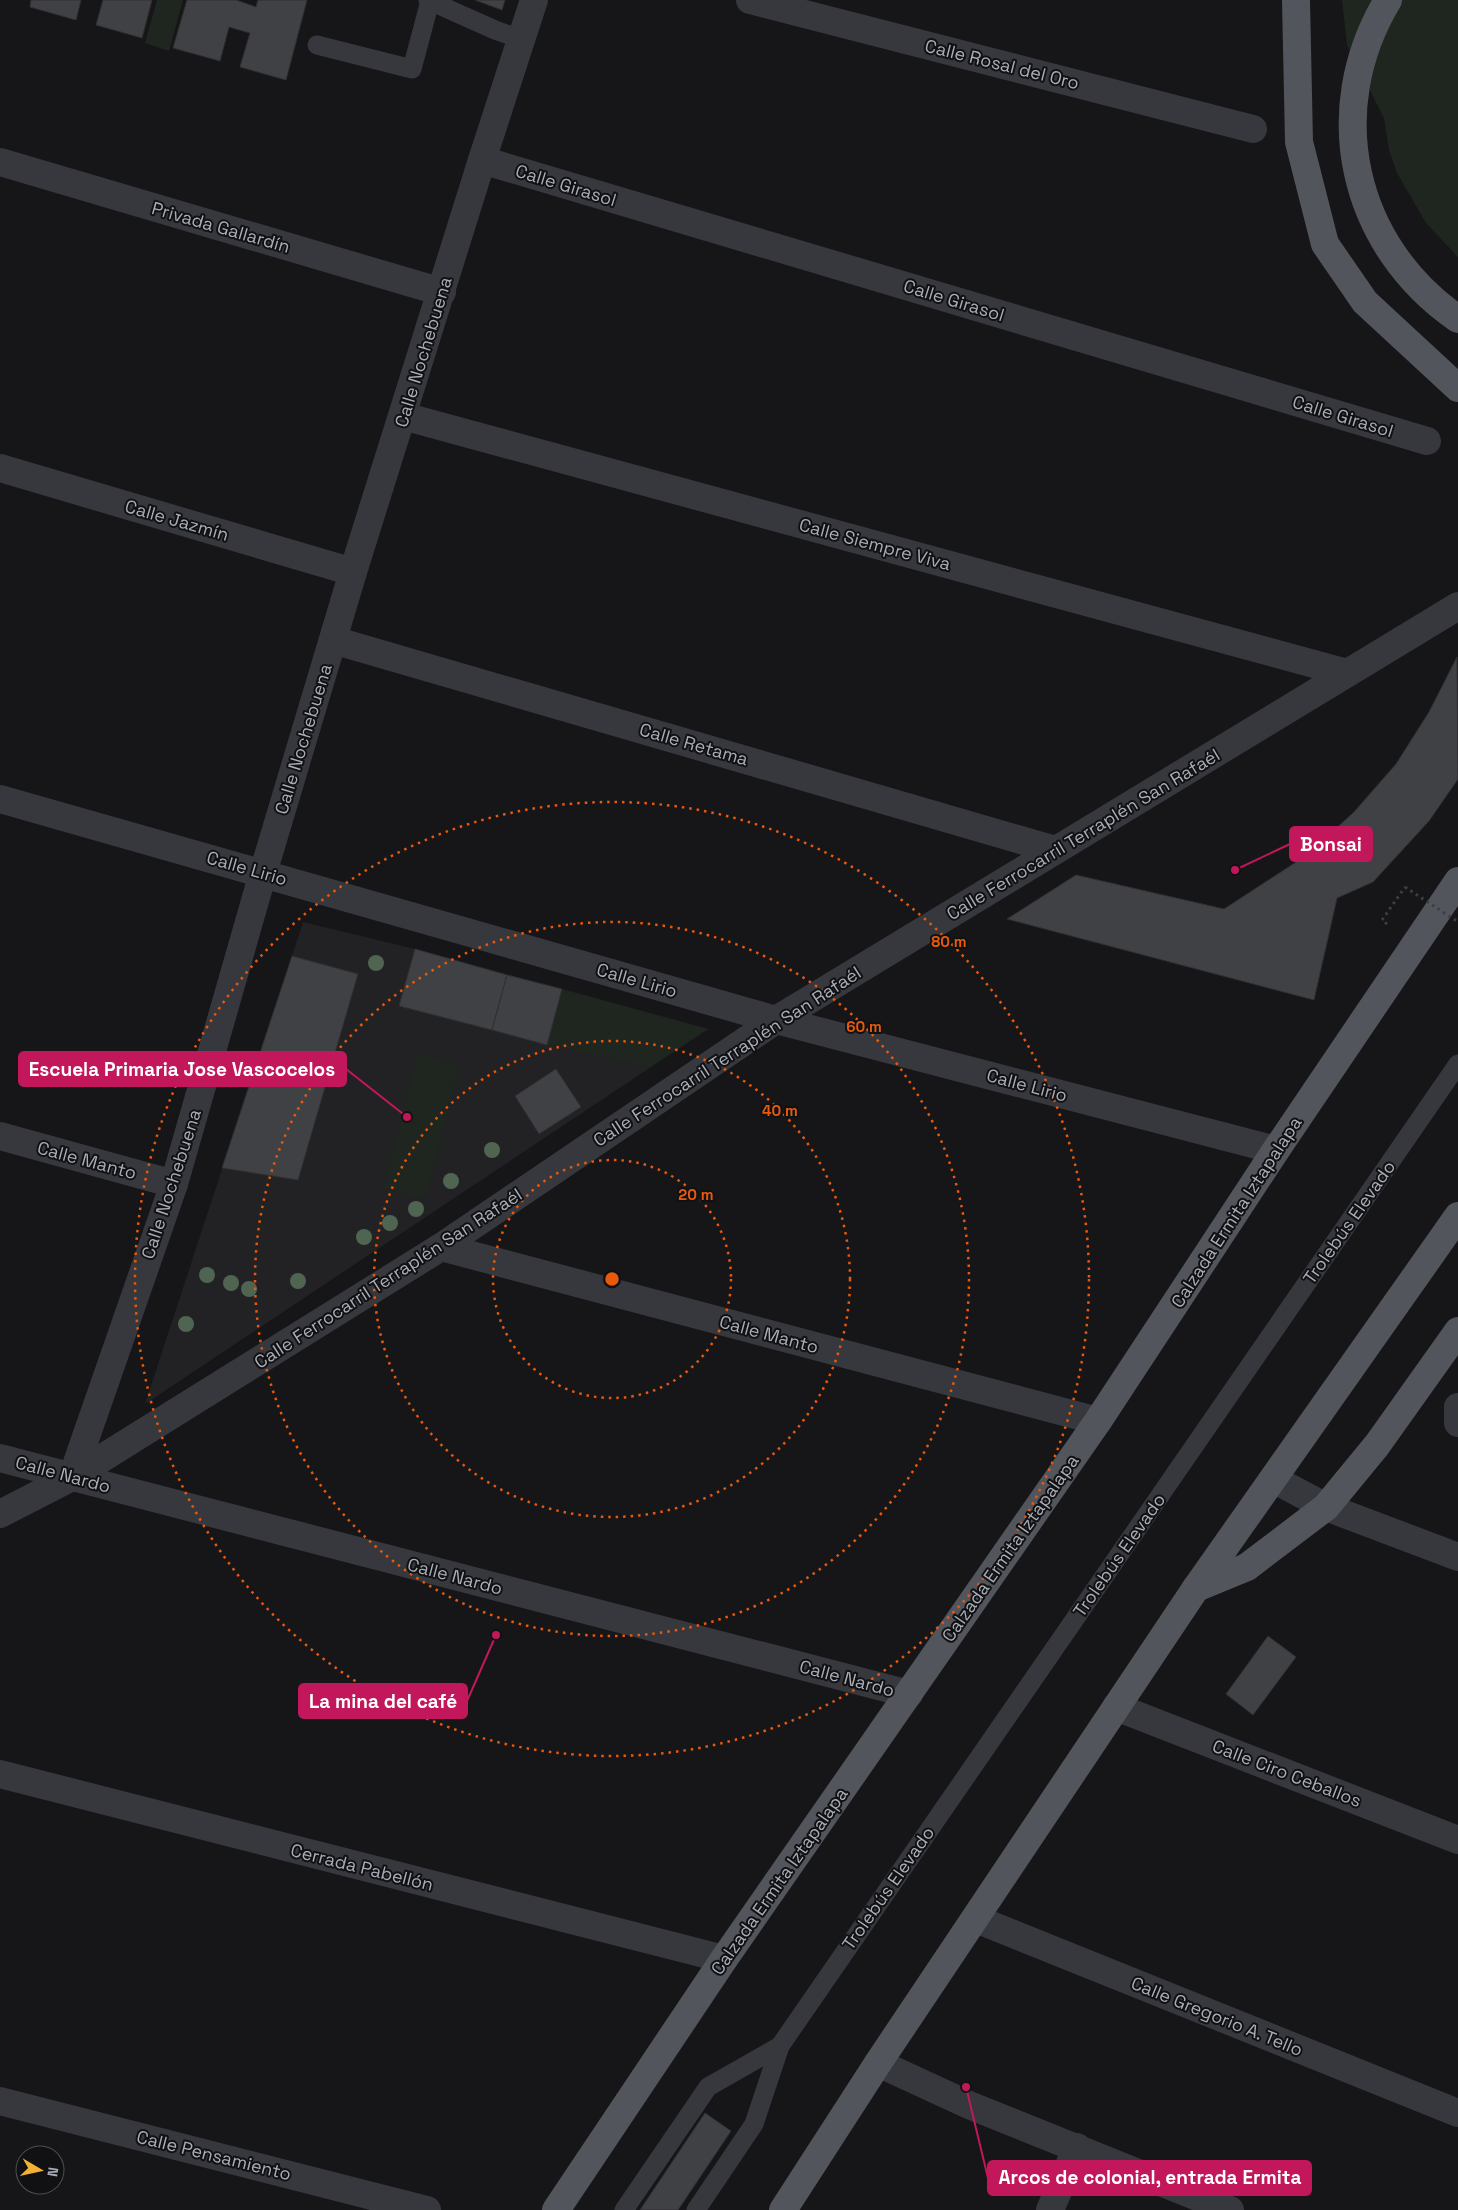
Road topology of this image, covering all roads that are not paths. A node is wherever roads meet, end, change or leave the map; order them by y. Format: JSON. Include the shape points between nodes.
{"nodes":[{"id":1,"x":429,"y":0,"type":"edge"},
{"id":2,"x":534,"y":0,"type":"edge"},
{"id":3,"x":750,"y":0,"type":"edge"},
{"id":4,"x":1296,"y":0,"type":"edge"},
{"id":5,"x":1388,"y":0,"type":"edge"},
{"id":6,"x":521,"y":40,"type":"junction"},
{"id":7,"x":317,"y":45,"type":"dead end"},
{"id":8,"x":1253,"y":129,"type":"dead end"},
{"id":9,"x":482,"y":160,"type":"junction"},
{"id":10,"x":0,"y":162,"type":"edge"},
{"id":11,"x":442,"y":292,"type":"junction"},
{"id":12,"x":1458,"y":319,"type":"edge"},
{"id":13,"x":1458,"y":388,"type":"edge"},
{"id":14,"x":403,"y":416,"type":"junction"},
{"id":15,"x":1427,"y":441,"type":"dead end"},
{"id":16,"x":0,"y":468,"type":"edge"},
{"id":17,"x":353,"y":572,"type":"junction"},
{"id":18,"x":1458,"y":606,"type":"edge"},
{"id":19,"x":333,"y":640,"type":"junction"},
{"id":20,"x":1348,"y":673,"type":"junction"},
{"id":21,"x":0,"y":799,"type":"edge"},
{"id":22,"x":1055,"y":850,"type":"junction"},
{"id":23,"x":263,"y":872,"type":"junction"},
{"id":24,"x":1458,"y":882,"type":"edge"},
{"id":25,"x":776,"y":1020,"type":"junction"},
{"id":26,"x":1458,"y":1064,"type":"edge"},
{"id":27,"x":0,"y":1136,"type":"edge"},
{"id":28,"x":1276,"y":1150,"type":"junction"},
{"id":29,"x":174,"y":1184,"type":"junction"},
{"id":30,"x":1458,"y":1216,"type":"edge"},
{"id":31,"x":441,"y":1247,"type":"junction"},
{"id":32,"x":1458,"y":1331,"type":"edge"},
{"id":33,"x":1458,"y":1406,"type":"edge"},
{"id":34,"x":1098,"y":1421,"type":"junction"},
{"id":35,"x":1458,"y":1422,"type":"edge"},
{"id":36,"x":0,"y":1458,"type":"edge"},
{"id":37,"x":72,"y":1477,"type":"junction"},
{"id":38,"x":1273,"y":1479,"type":"junction"},
{"id":39,"x":1326,"y":1507,"type":"junction"},
{"id":40,"x":0,"y":1514,"type":"edge"},
{"id":41,"x":1458,"y":1558,"type":"edge"},
{"id":42,"x":1196,"y":1588,"type":"junction"},
{"id":43,"x":909,"y":1694,"type":"junction"},
{"id":44,"x":1116,"y":1707,"type":"junction"},
{"id":45,"x":0,"y":1774,"type":"edge"},
{"id":46,"x":1458,"y":1840,"type":"edge"},
{"id":47,"x":976,"y":1919,"type":"junction"},
{"id":48,"x":724,"y":1959,"type":"junction"},
{"id":49,"x":780,"y":2046,"type":"junction"},
{"id":50,"x":878,"y":2063,"type":"junction"},
{"id":51,"x":0,"y":2101,"type":"edge"},
{"id":52,"x":1458,"y":2113,"type":"edge"},
{"id":53,"x":1077,"y":2147,"type":"junction"},
{"id":54,"x":427,"y":2210,"type":"edge"},
{"id":55,"x":556,"y":2210,"type":"edge"},
{"id":56,"x":624,"y":2210,"type":"edge"},
{"id":57,"x":696,"y":2210,"type":"edge"},
{"id":58,"x":783,"y":2210,"type":"edge"},
{"id":59,"x":1050,"y":2210,"type":"edge"},
{"id":60,"x":1230,"y":2210,"type":"edge"}],
"edges":[{"from":1,"to":6,"type":"lane"},
{"from":1,"to":7,"type":"lane","via":[[412,69]]},
{"from":2,"to":6,"type":"street","name":"Calle Nochebuena"},
{"from":3,"to":8,"type":"street","name":"Calle Rosal del Oro"},
{"from":4,"to":13,"type":"main road","via":[[1299,142],[1325,244],[1365,302]]},
{"from":5,"to":12,"type":"main road","via":[[1375,21],[1362,54],[1354,89],[1352,118],[1359,176],[1380,234],[1397,262],[1418,287]]},
{"from":6,"to":9,"type":"street","name":"Calle Nochebuena"},
{"from":9,"to":11,"type":"street","name":"Calle Nochebuena"},
{"from":9,"to":15,"type":"street","name":"Calle Girasol"},
{"from":10,"to":11,"type":"street","name":"Privada Gallardín"},
{"from":11,"to":14,"type":"street","name":"Calle Nochebuena"},
{"from":14,"to":17,"type":"street","name":"Calle Nochebuena"},
{"from":14,"to":20,"type":"street","name":"Calle Siempre Viva"},
{"from":16,"to":17,"type":"street","name":"Calle Jazmín"},
{"from":17,"to":19,"type":"street","name":"Calle Nochebuena"},
{"from":18,"to":20,"type":"street","name":"Calle Ferrocarril Terraplén San Rafaél"},
{"from":19,"to":22,"type":"street","name":"Calle Retama"},
{"from":19,"to":23,"type":"street","name":"Calle Nochebuena"},
{"from":20,"to":22,"type":"street","name":"Calle Ferrocarril Terraplén San Rafaél"},
{"from":21,"to":23,"type":"street","name":"Calle Lirio"},
{"from":22,"to":25,"type":"street","name":"Calle Ferrocarril Terraplén San Rafaél"},
{"from":23,"to":25,"type":"street","name":"Calle Lirio"},
{"from":23,"to":29,"type":"street","name":"Calle Nochebuena"},
{"from":24,"to":28,"type":"main road","name":"Calzada Ermita Iztapalapa"},
{"from":25,"to":28,"type":"street","name":"Calle Lirio"},
{"from":25,"to":31,"type":"street","name":"Calle Ferrocarril Terraplén San Rafaél"},
{"from":26,"to":49,"type":"lane","name":"Trolebús Elevado"},
{"from":27,"to":29,"type":"street","name":"Calle Manto"},
{"from":28,"to":34,"type":"main road","name":"Calzada Ermita Iztapalapa"},
{"from":29,"to":37,"type":"street","name":"Calle Nochebuena"},
{"from":30,"to":38,"type":"main road"},
{"from":31,"to":34,"type":"street","name":"Calle Manto"},
{"from":31,"to":37,"type":"street","name":"Calle Ferrocarril Terraplén San Rafaél"},
{"from":32,"to":39,"type":"main road","via":[[1377,1445]]},
{"from":33,"to":35,"type":"street"},
{"from":34,"to":43,"type":"main road","name":"Calzada Ermita Iztapalapa"},
{"from":36,"to":37,"type":"street","name":"Calle Nardo"},
{"from":37,"to":40,"type":"street","name":"Calle Ferrocarril Terraplén San Rafaél"},
{"from":37,"to":43,"type":"street","name":"Calle Nardo"},
{"from":38,"to":39,"type":"street"},
{"from":38,"to":42,"type":"main road"},
{"from":39,"to":41,"type":"street"},
{"from":39,"to":42,"type":"main road","via":[[1247,1566]]},
{"from":42,"to":44,"type":"main road"},
{"from":43,"to":48,"type":"main road","name":"Calzada Ermita Iztapalapa"},
{"from":44,"to":46,"type":"street","name":"Calle Ciro Ceballos"},
{"from":44,"to":47,"type":"main road"},
{"from":45,"to":48,"type":"street","name":"Cerrada Pabellón"},
{"from":47,"to":50,"type":"main road"},
{"from":47,"to":52,"type":"street","name":"Calle Gregorio A. Tello"},
{"from":48,"to":55,"type":"main road","name":"Calzada Ermita Iztapalapa"},
{"from":49,"to":56,"type":"lane","name":"Trolebús Elevado","via":[[708,2087]]},
{"from":49,"to":57,"type":"lane","name":"Trolebús Elevado","via":[[754,2124]]},
{"from":50,"to":53,"type":"street","via":[[969,2105]]},
{"from":50,"to":58,"type":"main road"},
{"from":51,"to":54,"type":"street","name":"Calle Pensamiento"},
{"from":53,"to":59,"type":"street"},
{"from":53,"to":60,"type":"street"}]}
